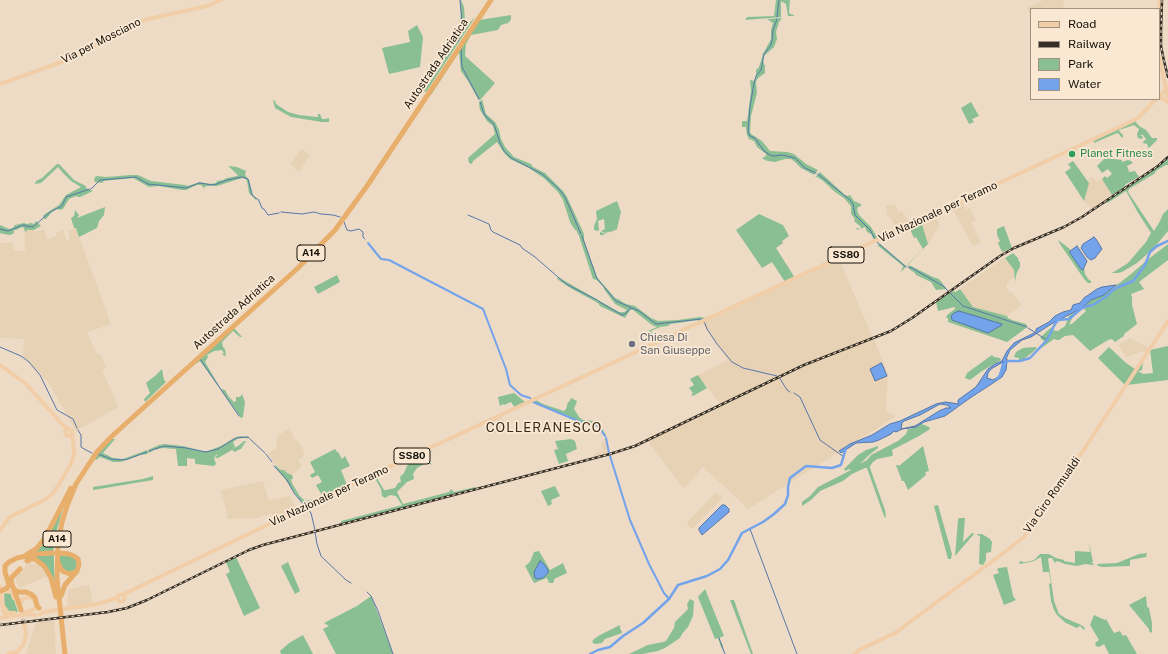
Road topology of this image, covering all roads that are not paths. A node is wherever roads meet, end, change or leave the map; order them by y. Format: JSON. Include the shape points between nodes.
{"nodes":[{"id":1,"x":220,"y":0,"type":"edge"},
{"id":2,"x":490,"y":0,"type":"edge"},
{"id":3,"x":1160,"y":60,"type":"edge"},
{"id":4,"x":1165,"y":82,"type":"junction"},
{"id":5,"x":0,"y":84,"type":"edge"},
{"id":6,"x":1168,"y":95,"type":"edge"},
{"id":7,"x":1160,"y":96,"type":"edge"},
{"id":8,"x":1156,"y":100,"type":"edge"},
{"id":9,"x":1168,"y":321,"type":"edge"},
{"id":10,"x":0,"y":365,"type":"edge"},
{"id":11,"x":74,"y":485,"type":"junction"},
{"id":12,"x":0,"y":530,"type":"edge"},
{"id":13,"x":40,"y":553,"type":"junction"},
{"id":14,"x":53,"y":553,"type":"dead end"},
{"id":15,"x":26,"y":555,"type":"junction"},
{"id":16,"x":58,"y":555,"type":"junction"},
{"id":17,"x":27,"y":561,"type":"junction"},
{"id":18,"x":78,"y":570,"type":"junction"},
{"id":19,"x":10,"y":583,"type":"junction"},
{"id":20,"x":2,"y":589,"type":"edge"},
{"id":21,"x":60,"y":605,"type":"junction"},
{"id":22,"x":3,"y":608,"type":"junction"},
{"id":23,"x":37,"y":609,"type":"junction"},
{"id":24,"x":19,"y":612,"type":"junction"},
{"id":25,"x":40,"y":614,"type":"junction"},
{"id":26,"x":35,"y":615,"type":"junction"},
{"id":27,"x":1,"y":616,"type":"edge"},
{"id":28,"x":61,"y":625,"type":"junction"},
{"id":29,"x":13,"y":654,"type":"edge"},
{"id":30,"x":64,"y":654,"type":"edge"},
{"id":31,"x":854,"y":654,"type":"edge"}],
"edges":[{"from":1,"to":5,"type":"main road","name":"Via per Mosciano","via":[[207,6],[144,20],[79,54]]},
{"from":2,"to":11,"type":"highway","name":"Autostrada Adriatica","number":"A14","via":[[365,186],[330,233],[294,269],[112,433],[89,460]]},
{"from":2,"to":16,"type":"highway","name":"Autostrada Adriatica","number":"A14","via":[[360,197],[328,237],[298,268],[95,455],[80,477],[67,506],[60,533]]},
{"from":3,"to":4,"type":"main road"},
{"from":4,"to":6,"type":"main road"},
{"from":4,"to":7,"type":"main road","via":[[1164,91]]},
{"from":8,"to":21,"type":"main road","name":"Via Nazionale per Teramo","number":"SS80","via":[[1132,122],[323,498],[121,597],[95,604]]},
{"from":9,"to":31,"type":"main road","name":"Via Ciro Romualdi","via":[[1024,537],[895,633]]},
{"from":10,"to":12,"type":"main road","via":[[25,383],[67,430],[71,430],[73,443],[71,464],[52,494],[8,518]]},
{"from":11,"to":15,"type":"highway","via":[[45,538],[38,547]]},
{"from":11,"to":21,"type":"highway","name":"Autostrada Adriatica","number":"A14","via":[[57,536],[55,569]]},
{"from":13,"to":14,"type":"highway"},
{"from":13,"to":15,"type":"highway"},
{"from":13,"to":17,"type":"highway"},
{"from":15,"to":19,"type":"highway","via":[[8,563],[5,568]]},
{"from":16,"to":18,"type":"highway","via":[[70,554],[76,557],[79,563]]},
{"from":16,"to":18,"type":"highway","via":[[60,568],[64,572],[72,574]]},
{"from":16,"to":21,"type":"highway","name":"Autostrada Adriatica","number":"A14"},
{"from":17,"to":19,"type":"highway","via":[[11,578]]},
{"from":17,"to":21,"type":"highway","via":[[35,559],[46,569]]},
{"from":18,"to":21,"type":"highway","via":[[64,586]]},
{"from":19,"to":20,"type":"highway"},
{"from":19,"to":23,"type":"highway","via":[[16,591],[33,595]]},
{"from":19,"to":24,"type":"highway"},
{"from":19,"to":24,"type":"main road"},
{"from":20,"to":22,"type":"main road"},
{"from":20,"to":24,"type":"main road","via":[[12,593]]},
{"from":21,"to":23,"type":"main road","number":"SS80","via":[[44,610]]},
{"from":21,"to":25,"type":"main road","number":"SS80"},
{"from":21,"to":28,"type":"highway","name":"Autostrada Adriatica","number":"A14"},
{"from":21,"to":28,"type":"highway","name":"Autostrada Adriatica","number":"A14"},
{"from":22,"to":24,"type":"main road","via":[[8,613]]},
{"from":22,"to":27,"type":"main road"},
{"from":23,"to":24,"type":"main road","number":"SS80"},
{"from":23,"to":24,"type":"main road","via":[[34,600],[26,597],[20,602]]},
{"from":23,"to":25,"type":"main road"},
{"from":23,"to":26,"type":"main road","via":[[33,613]]},
{"from":24,"to":26,"type":"main road","number":"SS80"},
{"from":24,"to":27,"type":"main road","number":"SS80"},
{"from":25,"to":26,"type":"main road","number":"SS80"},
{"from":28,"to":30,"type":"highway","name":"Autostrada Adriatica","number":"A14"},
{"from":29,"to":29,"type":"main road","via":[[25,644],[28,632],[24,624],[25,640]]}]}
